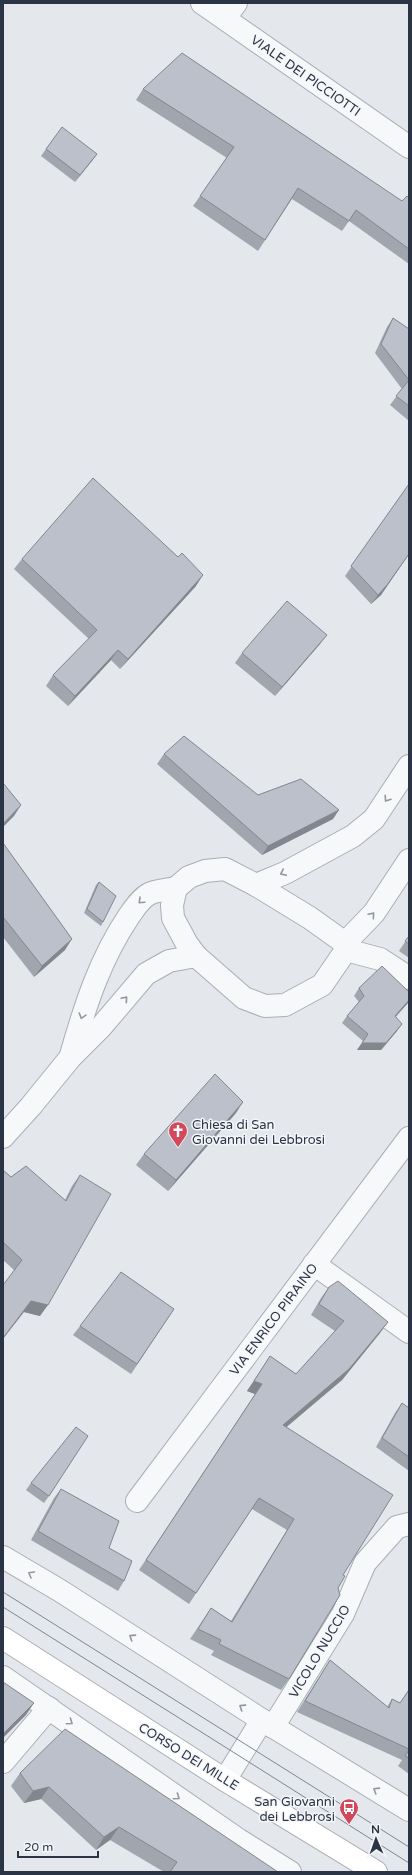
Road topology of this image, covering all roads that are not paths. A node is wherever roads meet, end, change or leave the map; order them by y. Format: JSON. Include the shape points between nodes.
{"nodes":[{"id":1,"x":202,"y":3,"type":"edge"},
{"id":2,"x":230,"y":11,"type":"edge"},
{"id":3,"x":409,"y":147,"type":"edge"},
{"id":4,"x":409,"y":766,"type":"edge"},
{"id":5,"x":409,"y":860,"type":"edge"},
{"id":6,"x":256,"y":885,"type":"junction"},
{"id":7,"x":176,"y":888,"type":"junction"},
{"id":8,"x":345,"y":947,"type":"junction"},
{"id":9,"x":196,"y":956,"type":"junction"},
{"id":10,"x":409,"y":978,"type":"edge"},
{"id":11,"x":70,"y":1058,"type":"junction"},
{"id":12,"x":3,"y":1137,"type":"edge"},
{"id":13,"x":409,"y":1138,"type":"edge"},
{"id":14,"x":314,"y":1264,"type":"junction"},
{"id":15,"x":409,"y":1332,"type":"edge"},
{"id":16,"x":137,"y":1501,"type":"dead end"},
{"id":17,"x":409,"y":1524,"type":"edge"},
{"id":18,"x":3,"y":1558,"type":"edge"},
{"id":19,"x":3,"y":1638,"type":"edge"},
{"id":20,"x":3,"y":1677,"type":"edge"},
{"id":21,"x":49,"y":1708,"type":"junction"},
{"id":22,"x":268,"y":1723,"type":"junction"},
{"id":23,"x":3,"y":1762,"type":"edge"},
{"id":24,"x":225,"y":1780,"type":"junction"},
{"id":25,"x":409,"y":1810,"type":"edge"},
{"id":26,"x":290,"y":1872,"type":"edge"},
{"id":27,"x":376,"y":1872,"type":"edge"}],
"edges":[{"from":1,"to":2,"type":"street","name":"VIALE DEI PICCIOTTI"},
{"from":2,"to":3,"type":"street","name":"VIALE DEI PICCIOTTI"},
{"from":4,"to":6,"type":"street","one_way":true,"via":[[374,819],[352,836],[285,873]]},
{"from":8,"to":5,"type":"street","one_way":true,"via":[[374,913]]},
{"from":6,"to":7,"type":"street","via":[[225,869],[205,871],[189,877]]},
{"from":6,"to":8,"type":"street","via":[[310,918]]},
{"from":7,"to":9,"type":"street","via":[[172,905],[173,918]]},
{"from":7,"to":11,"type":"street","one_way":true,"via":[[149,894],[136,906],[121,928],[102,961],[84,1009]]},
{"from":8,"to":9,"type":"street","via":[[322,985],[285,1005],[272,1006],[244,998]]},
{"from":8,"to":10,"type":"street","via":[[380,959]]},
{"from":11,"to":9,"type":"street","one_way":true,"via":[[101,1027],[146,974],[169,961]]},
{"from":11,"to":12,"type":"street"},
{"from":13,"to":14,"type":"street","name":"VIA ENRICO PIRAINO"},
{"from":14,"to":15,"type":"street"},
{"from":14,"to":16,"type":"street","name":"VIA ENRICO PIRAINO"},
{"from":17,"to":22,"type":"street","name":"VICOLO NUCCIO","via":[[397,1527],[365,1563],[343,1614]]},
{"from":22,"to":18,"type":"street","one_way":true,"via":[[59,1590]]},
{"from":19,"to":24,"type":"street","name":"CORSO DEI MILLE"},
{"from":20,"to":21,"type":"street"},
{"from":21,"to":23,"type":"street"},
{"from":21,"to":26,"type":"street","one_way":true,"via":[[239,1840]]},
{"from":22,"to":24,"type":"street","name":"VICOLO NUCCIO"},
{"from":25,"to":22,"type":"street","one_way":true},
{"from":24,"to":27,"type":"street","name":"CORSO DEI MILLE"}]}
